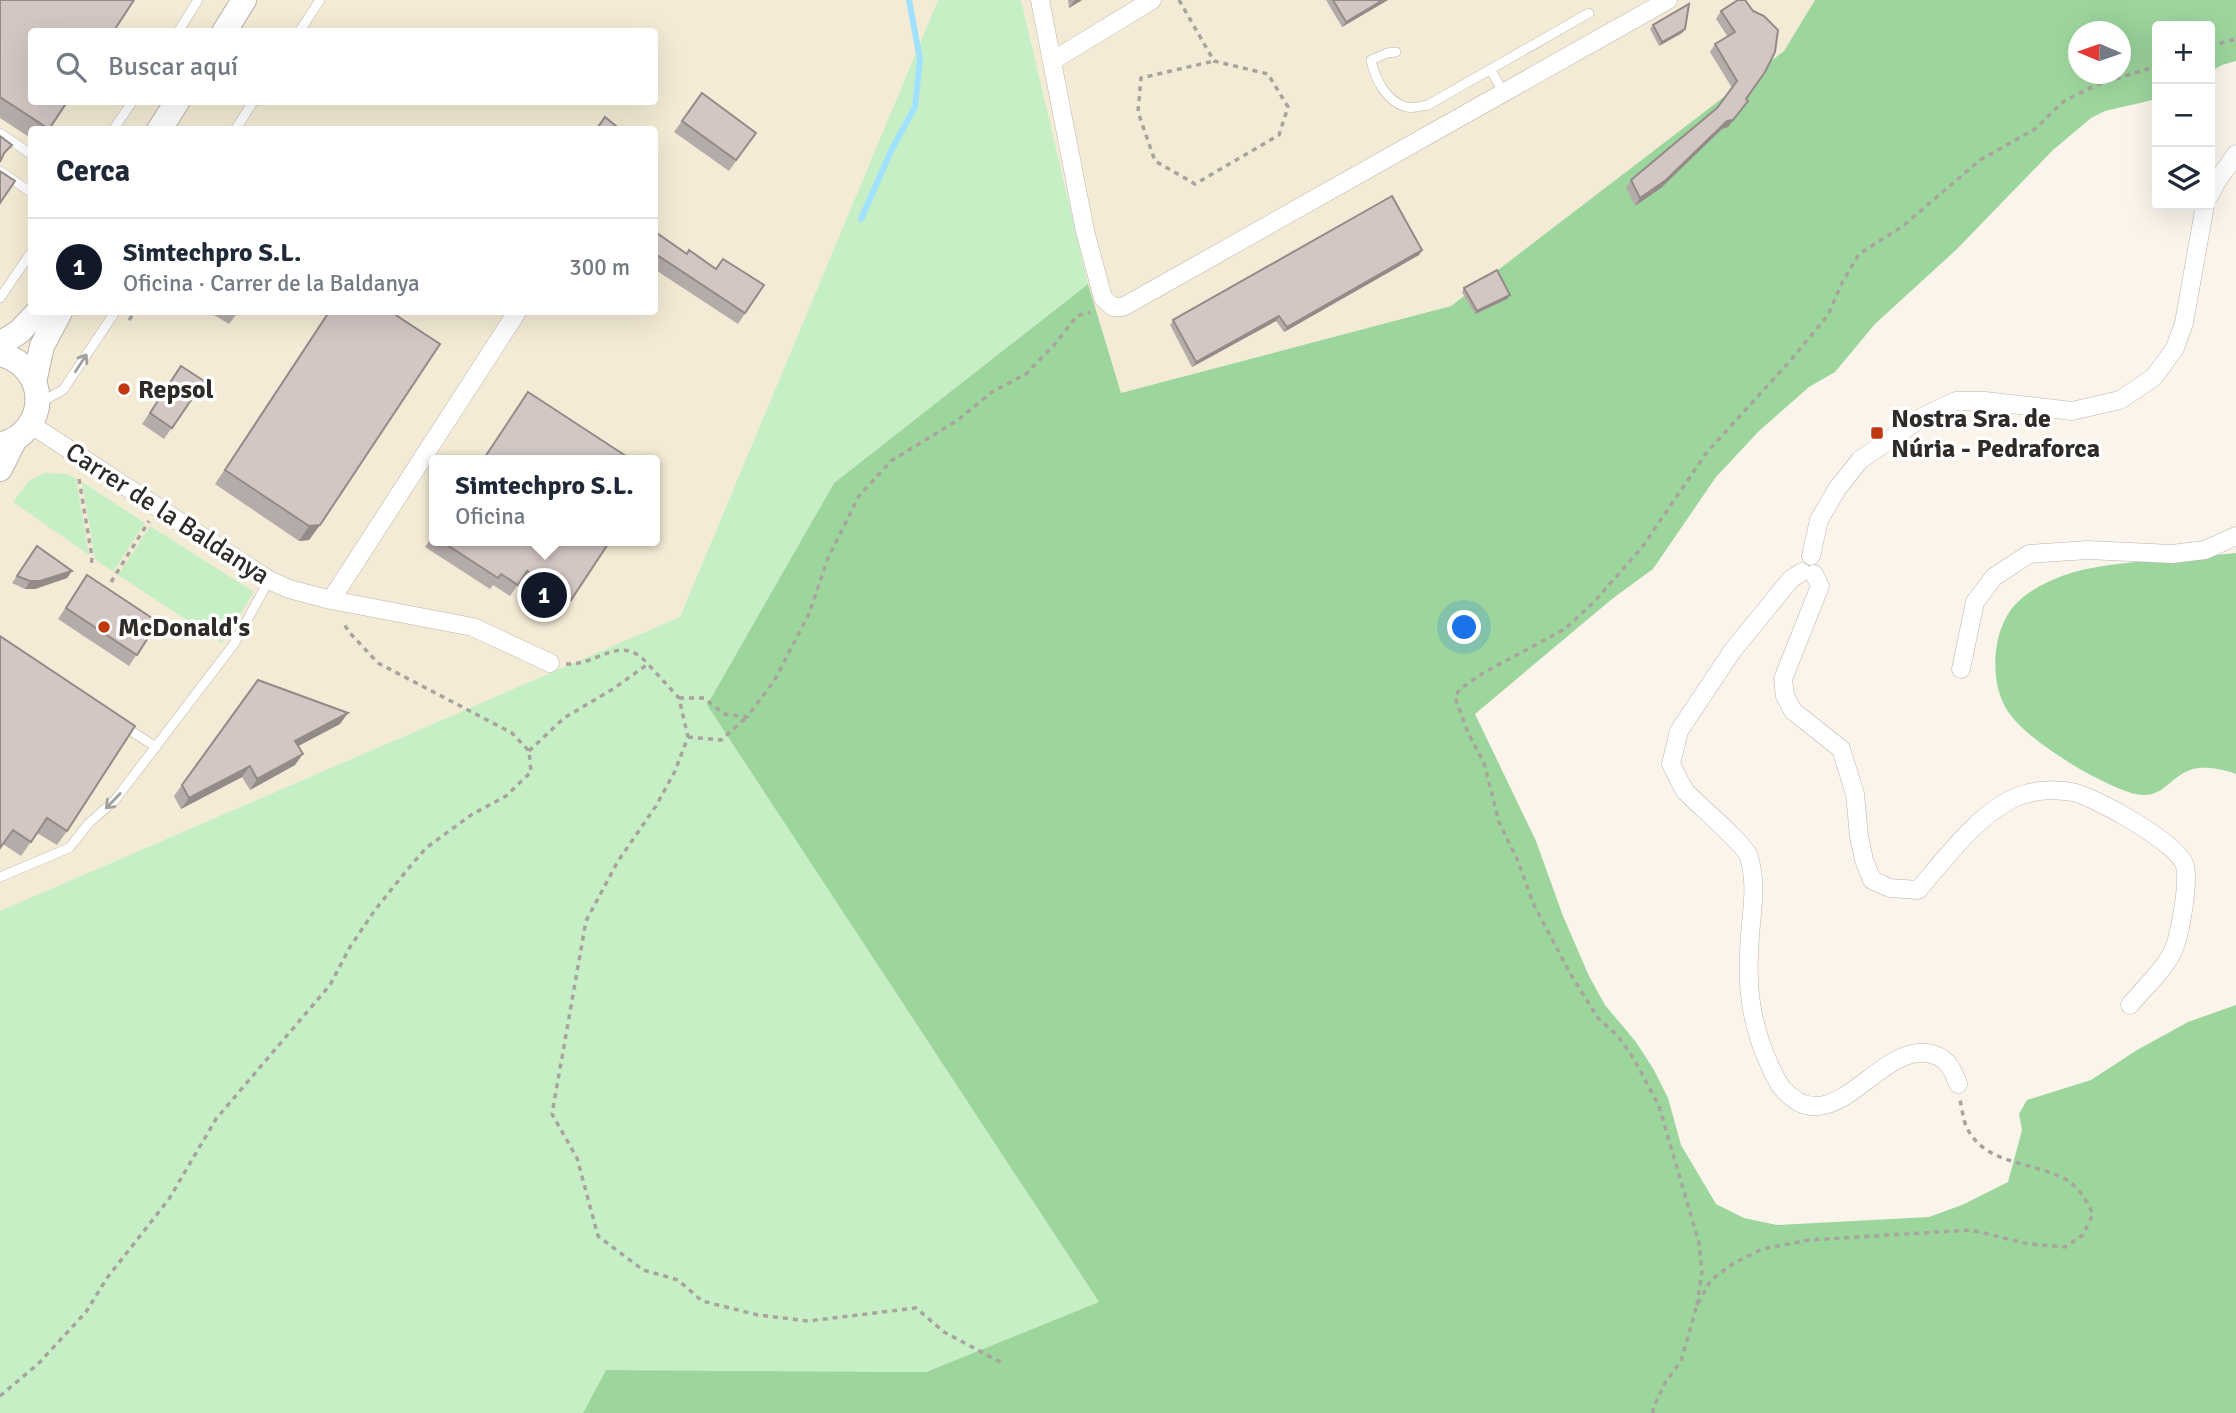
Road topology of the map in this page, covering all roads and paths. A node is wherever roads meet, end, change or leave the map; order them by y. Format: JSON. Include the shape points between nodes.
{"nodes":[{"id":1,"x":198,"y":0,"type":"edge"},
{"id":2,"x":244,"y":0,"type":"edge"},
{"id":3,"x":264,"y":0,"type":"edge"},
{"id":4,"x":320,"y":0,"type":"edge"},
{"id":5,"x":1040,"y":0,"type":"edge"},
{"id":6,"x":1152,"y":0,"type":"edge"},
{"id":7,"x":1179,"y":0,"type":"edge"},
{"id":8,"x":1668,"y":0,"type":"edge"},
{"id":9,"x":1588,"y":13,"type":"dead end"},
{"id":10,"x":180,"y":28,"type":"edge"},
{"id":11,"x":226,"y":28,"type":"edge"},
{"id":12,"x":246,"y":28,"type":"edge"},
{"id":13,"x":302,"y":28,"type":"edge"},
{"id":14,"x":2236,"y":39,"type":"edge"},
{"id":15,"x":2215,"y":45,"type":"edge"},
{"id":16,"x":1395,"y":52,"type":"dead end"},
{"id":17,"x":1052,"y":61,"type":"junction"},
{"id":18,"x":1214,"y":61,"type":"junction"},
{"id":19,"x":2152,"y":68,"type":"edge"},
{"id":20,"x":1490,"y":69,"type":"junction"},
{"id":21,"x":1504,"y":93,"type":"junction"},
{"id":22,"x":130,"y":105,"type":"edge"},
{"id":23,"x":175,"y":105,"type":"edge"},
{"id":24,"x":195,"y":105,"type":"edge"},
{"id":25,"x":251,"y":105,"type":"edge"},
{"id":26,"x":116,"y":126,"type":"edge"},
{"id":27,"x":162,"y":126,"type":"edge"},
{"id":28,"x":181,"y":126,"type":"edge"},
{"id":29,"x":238,"y":126,"type":"edge"},
{"id":30,"x":0,"y":133,"type":"edge"},
{"id":31,"x":28,"y":152,"type":"edge"},
{"id":32,"x":2236,"y":154,"type":"edge"},
{"id":33,"x":0,"y":171,"type":"edge"},
{"id":34,"x":2215,"y":185,"type":"edge"},
{"id":35,"x":28,"y":190,"type":"edge"},
{"id":36,"x":2204,"y":210,"type":"edge"},
{"id":37,"x":28,"y":257,"type":"edge"},
{"id":38,"x":0,"y":298,"type":"edge"},
{"id":39,"x":1113,"y":307,"type":"junction"},
{"id":40,"x":35,"y":315,"type":"edge"},
{"id":41,"x":58,"y":315,"type":"edge"},
{"id":42,"x":113,"y":315,"type":"edge"},
{"id":43,"x":133,"y":315,"type":"edge"},
{"id":44,"x":515,"y":315,"type":"edge"},
{"id":45,"x":129,"y":320,"type":"dead end"},
{"id":46,"x":0,"y":344,"type":"edge"},
{"id":47,"x":0,"y":354,"type":"edge"},
{"id":48,"x":23,"y":419,"type":"edge"},
{"id":49,"x":0,"y":469,"type":"edge"},
{"id":50,"x":78,"y":477,"type":"dead end"},
{"id":51,"x":2236,"y":536,"type":"edge"},
{"id":52,"x":1809,"y":567,"type":"junction"},
{"id":53,"x":91,"y":568,"type":"dead end"},
{"id":54,"x":269,"y":580,"type":"junction"},
{"id":55,"x":331,"y":600,"type":"junction"},
{"id":56,"x":550,"y":663,"type":"joint"},
{"id":57,"x":648,"y":664,"type":"junction"},
{"id":58,"x":1961,"y":669,"type":"dead end"},
{"id":59,"x":678,"y":698,"type":"junction"},
{"id":60,"x":747,"y":717,"type":"junction"},
{"id":61,"x":117,"y":721,"type":"edge"},
{"id":62,"x":688,"y":737,"type":"junction"},
{"id":63,"x":156,"y":747,"type":"junction"},
{"id":64,"x":529,"y":751,"type":"junction"},
{"id":65,"x":0,"y":877,"type":"edge"},
{"id":66,"x":2130,"y":1004,"type":"dead end"},
{"id":67,"x":1958,"y":1084,"type":"joint"},
{"id":68,"x":1697,"y":1305,"type":"junction"},
{"id":69,"x":1004,"y":1364,"type":"dead end"},
{"id":70,"x":0,"y":1396,"type":"edge"},
{"id":71,"x":1653,"y":1413,"type":"edge"}],
"edges":[{"from":1,"to":10,"type":"lane"},
{"from":2,"to":11,"type":"main road"},
{"from":3,"to":12,"type":"main road"},
{"from":4,"to":13,"type":"lane"},
{"from":5,"to":17,"type":"street"},
{"from":6,"to":17,"type":"street"},
{"from":7,"to":18,"type":"path"},
{"from":8,"to":21,"type":"street"},
{"from":9,"to":20,"type":"lane"},
{"from":14,"to":15,"type":"path"},
{"from":16,"to":20,"type":"lane","via":[[1371,60],[1375,76],[1391,99],[1408,108],[1428,105]]},
{"from":17,"to":39,"type":"street","via":[[1085,231],[1103,298]]},
{"from":18,"to":18,"type":"path","via":[[1141,78],[1138,112],[1155,161],[1195,184],[1279,135],[1288,107],[1268,74]]},
{"from":19,"to":68,"type":"path","via":[[2096,85],[2064,101],[2035,129],[1980,160],[1903,226],[1859,254],[1828,315],[1707,452],[1658,525],[1595,601],[1565,629],[1483,673],[1455,698],[1484,763],[1499,822],[1533,903],[1571,975],[1598,1018],[1634,1059],[1659,1106],[1699,1243],[1702,1271]]},
{"from":20,"to":21,"type":"lane"},
{"from":21,"to":39,"type":"street","via":[[1123,307]]},
{"from":22,"to":26,"type":"lane"},
{"from":23,"to":27,"type":"main road"},
{"from":24,"to":28,"type":"main road"},
{"from":25,"to":29,"type":"lane"},
{"from":30,"to":31,"type":"lane"},
{"from":32,"to":34,"type":"street"},
{"from":33,"to":35,"type":"lane"},
{"from":36,"to":52,"type":"street","via":[[2184,323],[2175,348],[2154,377],[2120,400],[2071,411],[1956,401],[1924,416],[1860,460],[1837,489],[1819,520]]},
{"from":37,"to":38,"type":"lane"},
{"from":39,"to":60,"type":"path","via":[[1077,316],[1026,374],[891,461],[859,496],[828,558],[809,614],[774,681]]},
{"from":40,"to":46,"type":"main road"},
{"from":41,"to":48,"type":"main road","via":[[43,346]]},
{"from":48,"to":42,"type":"lane","one_way":true,"via":[[63,390]]},
{"from":43,"to":45,"type":"path"},
{"from":44,"to":55,"type":"street"},
{"from":47,"to":48,"type":"main road","via":[[22,364]]},
{"from":48,"to":49,"type":"main road"},
{"from":48,"to":54,"type":"street","name":"Carrer de la Baldanya"},
{"from":50,"to":53,"type":"path"},
{"from":51,"to":58,"type":"street","via":[[2205,550],[2172,554],[2088,550],[2029,554],[1994,577],[1975,602]]},
{"from":52,"to":66,"type":"street","via":[[1820,586],[1783,679],[1785,696],[1793,711],[1841,749],[1872,880],[1890,888],[1918,890],[1968,834],[2020,796],[2046,790],[2094,799],[2159,838],[2177,852],[2185,866],[2185,908],[2172,954]]},
{"from":52,"to":67,"type":"street","via":[[1791,579],[1733,650],[1679,731],[1671,764],[1684,790],[1748,854],[1755,897],[1748,986],[1757,1038],[1779,1084],[1793,1100],[1816,1107],[1840,1100],[1895,1060],[1919,1052],[1940,1055],[1953,1068]]},
{"from":54,"to":55,"type":"street","name":"Carrer de la Baldanya"},
{"from":54,"to":63,"type":"lane","via":[[234,644]]},
{"from":55,"to":56,"type":"street","name":"Carrer de la Baldanya","via":[[473,627]]},
{"from":55,"to":64,"type":"path","via":[[349,632],[378,663],[512,733]]},
{"from":56,"to":57,"type":"path","via":[[576,665],[619,649],[640,655]]},
{"from":57,"to":59,"type":"path"},
{"from":57,"to":64,"type":"path","via":[[564,718]]},
{"from":59,"to":60,"type":"path","via":[[704,698],[724,714]]},
{"from":59,"to":62,"type":"path"},
{"from":60,"to":62,"type":"path","via":[[721,740]]},
{"from":61,"to":63,"type":"lane"},
{"from":62,"to":69,"type":"path","via":[[669,783],[618,861],[586,921],[552,1114],[577,1158],[598,1236],[643,1270],[678,1280],[702,1301],[808,1321],[916,1308],[944,1332]]},
{"from":63,"to":65,"type":"lane","one_way":true,"via":[[116,800],[69,848]]},
{"from":64,"to":70,"type":"path","via":[[531,772],[506,796],[426,848],[399,880],[350,947],[330,985],[216,1119],[169,1199],[86,1312],[38,1364]]},
{"from":67,"to":68,"type":"path","via":[[1967,1127],[1986,1151],[2064,1178],[2082,1194],[2093,1214],[2083,1235],[2065,1247],[1971,1230],[1809,1240],[1762,1249],[1734,1263],[1712,1280]]},
{"from":68,"to":71,"type":"path","via":[[1681,1361],[1666,1381]]}]}
